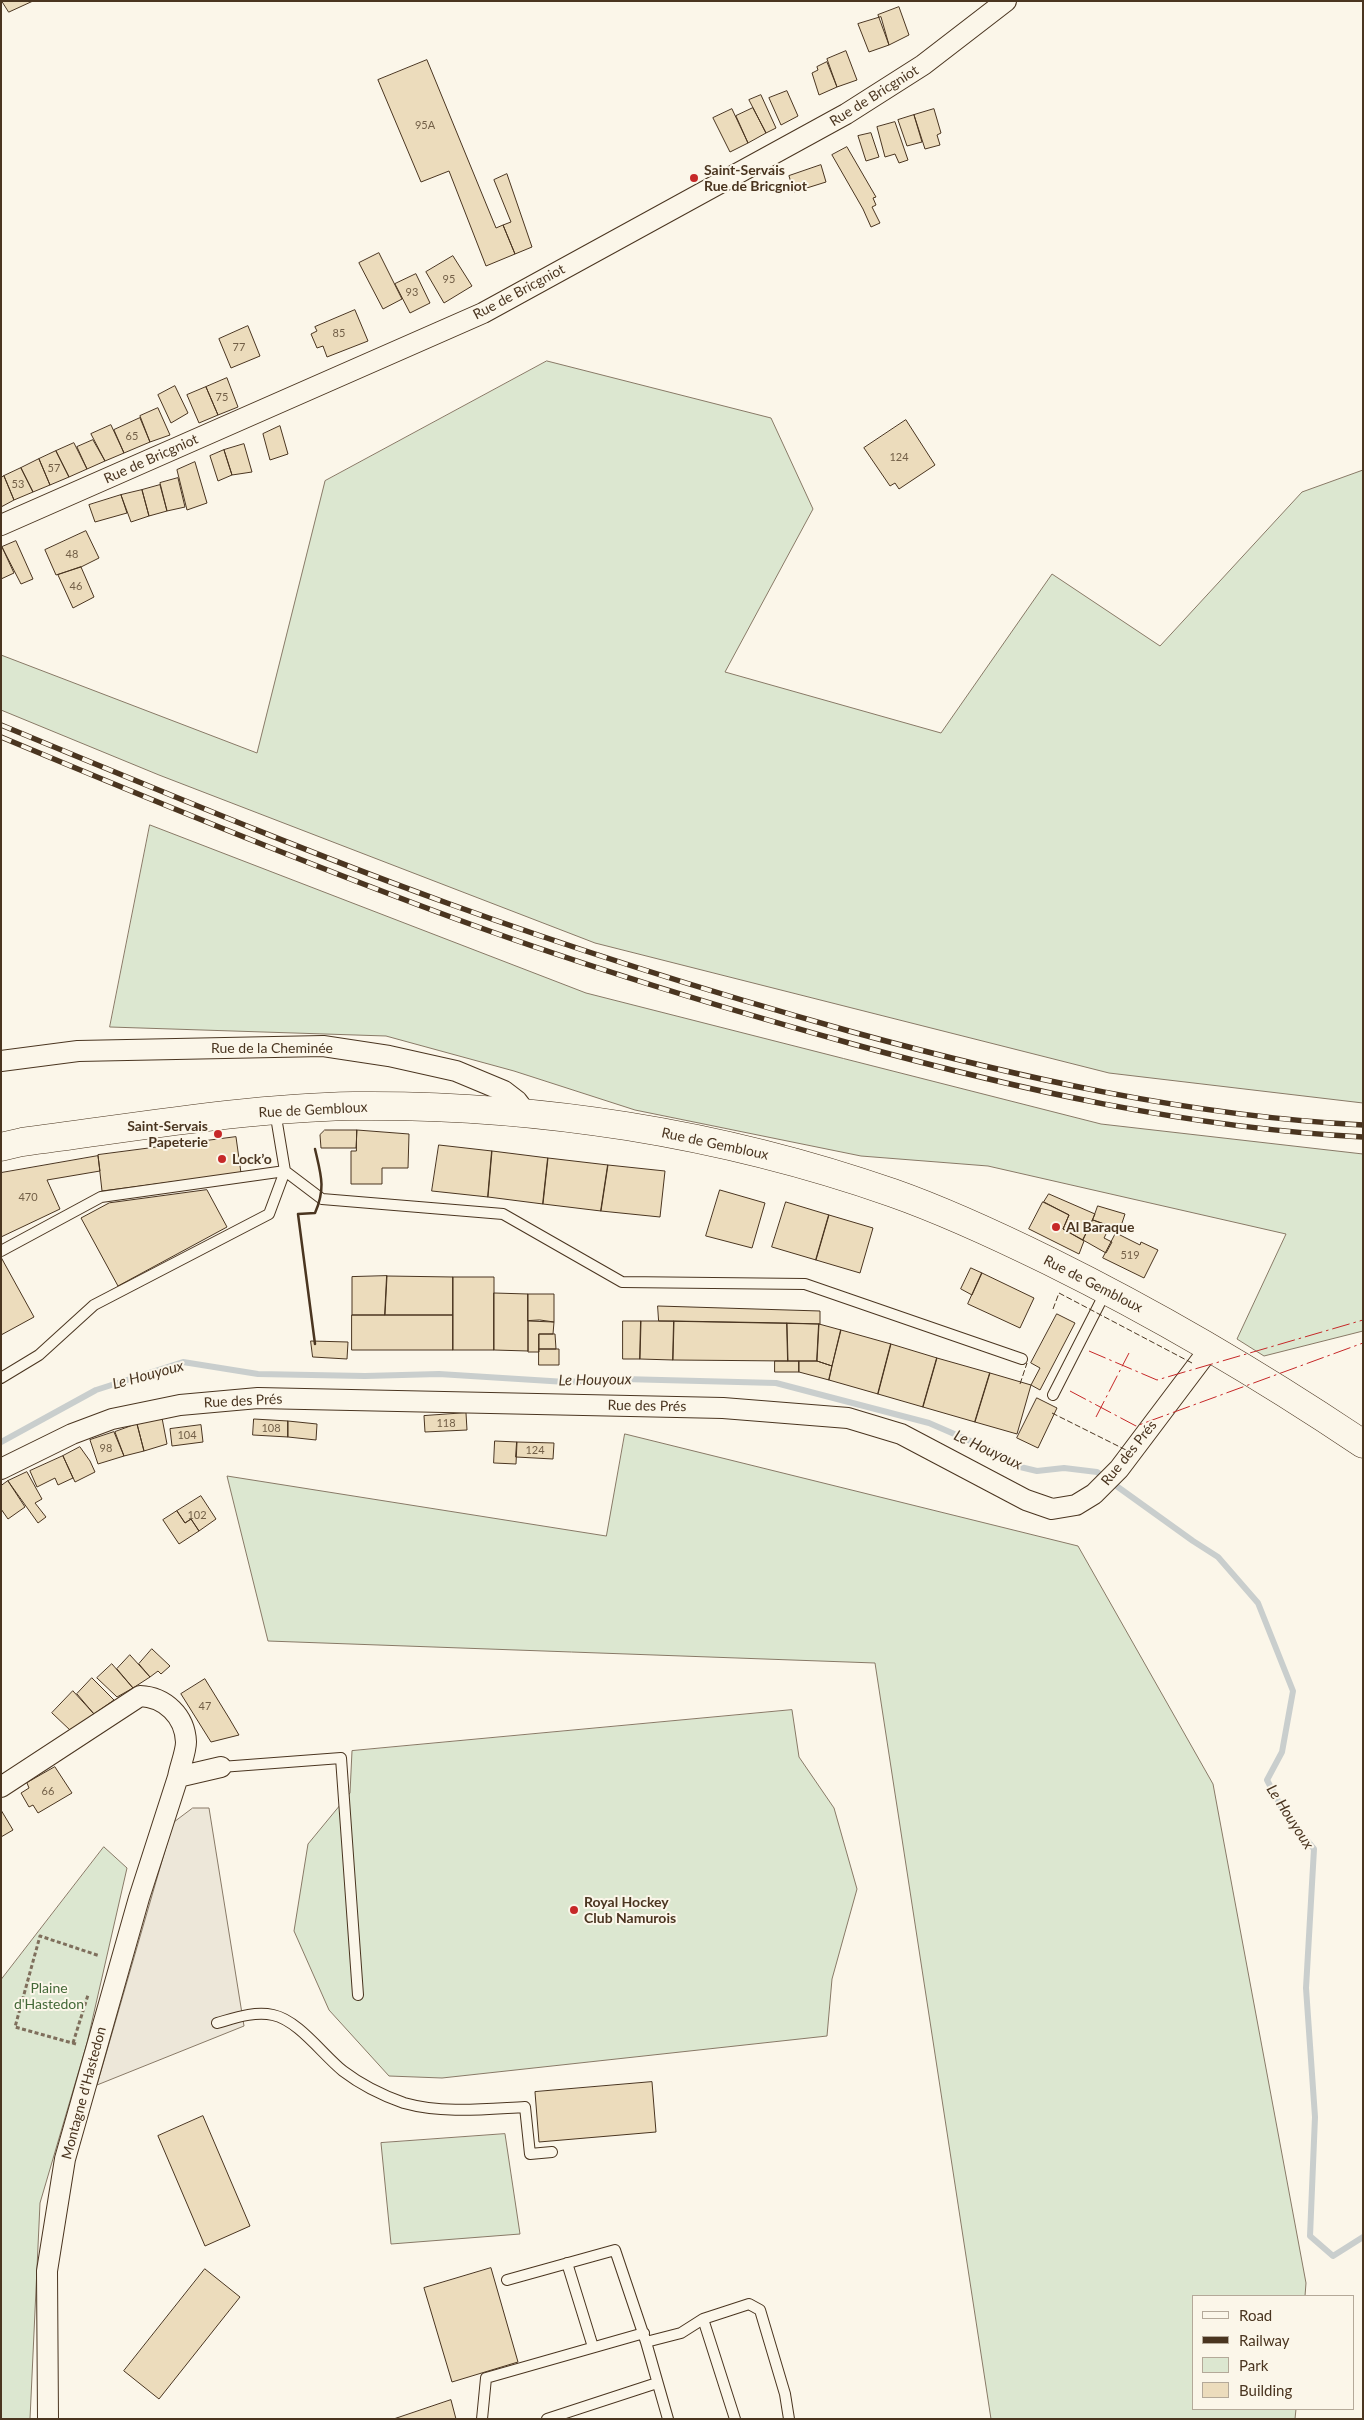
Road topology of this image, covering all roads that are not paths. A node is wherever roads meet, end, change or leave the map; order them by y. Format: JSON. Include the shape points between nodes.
{"nodes":[{"id":1,"x":1006,"y":1,"type":"edge"},
{"id":2,"x":1,"y":525,"type":"edge"},
{"id":3,"x":1,"y":1060,"type":"edge"},
{"id":4,"x":275,"y":1110,"type":"junction"},
{"id":5,"x":527,"y":1114,"type":"junction"},
{"id":6,"x":1,"y":1147,"type":"edge"},
{"id":7,"x":285,"y":1171,"type":"junction"},
{"id":8,"x":1,"y":1250,"type":"edge"},
{"id":9,"x":1107,"y":1290,"type":"junction"},
{"id":10,"x":1211,"y":1346,"type":"junction"},
{"id":11,"x":1022,"y":1358,"type":"dead end"},
{"id":12,"x":1,"y":1378,"type":"edge"},
{"id":13,"x":1054,"y":1395,"type":"dead end"},
{"id":14,"x":1363,"y":1444,"type":"edge"},
{"id":15,"x":1,"y":1469,"type":"edge"},
{"id":16,"x":222,"y":1767,"type":"joint"},
{"id":17,"x":178,"y":1776,"type":"junction"},
{"id":18,"x":1,"y":1787,"type":"edge"},
{"id":19,"x":358,"y":1995,"type":"dead end"},
{"id":20,"x":217,"y":2023,"type":"dead end"},
{"id":21,"x":552,"y":2152,"type":"dead end"},
{"id":22,"x":567,"y":2263,"type":"junction"},
{"id":23,"x":507,"y":2280,"type":"dead end"},
{"id":24,"x":703,"y":2319,"type":"junction"},
{"id":25,"x":645,"y":2337,"type":"junction"},
{"id":26,"x":593,"y":2347,"type":"junction"},
{"id":27,"x":657,"y":2383,"type":"junction"},
{"id":28,"x":48,"y":2419,"type":"edge"},
{"id":29,"x":482,"y":2419,"type":"edge"},
{"id":30,"x":547,"y":2419,"type":"edge"},
{"id":31,"x":668,"y":2419,"type":"edge"},
{"id":32,"x":735,"y":2419,"type":"edge"},
{"id":33,"x":789,"y":2419,"type":"edge"}],
"edges":[{"from":1,"to":2,"type":"street","name":"Rue de Bricgniot","via":[[923,65],[846,114],[482,313]]},
{"from":3,"to":5,"type":"street","name":"Rue de la Cheminée","via":[[78,1051],[323,1046],[456,1071],[504,1091]]},
{"from":4,"to":5,"type":"main road","name":"Rue de Gembloux","via":[[354,1106]]},
{"from":4,"to":6,"type":"main road","name":"Rue de Gembloux"},
{"from":4,"to":7,"type":"lane"},
{"from":5,"to":9,"type":"main road","name":"Rue de Gembloux","via":[[678,1134],[814,1167],[940,1210]]},
{"from":7,"to":8,"type":"lane","via":[[101,1197]]},
{"from":7,"to":11,"type":"lane","via":[[322,1199],[503,1214],[622,1282],[805,1284]]},
{"from":7,"to":12,"type":"lane","via":[[269,1214],[94,1305],[38,1355]]},
{"from":9,"to":10,"type":"main road","name":"Rue de Gembloux"},
{"from":9,"to":13,"type":"lane"},
{"from":10,"to":14,"type":"main road","name":"Rue de Gembloux"},
{"from":10,"to":15,"type":"street","name":"Rue des Prés","via":[[1120,1469],[1094,1494],[1076,1505],[1052,1509],[1026,1500],[902,1434],[848,1418],[714,1407],[258,1398],[180,1405],[112,1419],[72,1434]]},
{"from":16,"to":17,"type":"street"},
{"from":16,"to":19,"type":"lane","via":[[341,1758]]},
{"from":17,"to":18,"type":"street","name":"Montagne d'Hastedon","via":[[186,1742],[182,1721],[162,1700],[140,1696]]},
{"from":17,"to":28,"type":"street","name":"Montagne d'Hastedon","via":[[142,1889],[65,2159],[48,2271]]},
{"from":20,"to":21,"type":"lane","via":[[248,2014],[272,2014],[286,2020],[344,2072],[405,2103],[455,2110],[525,2107],[530,2154]]},
{"from":22,"to":23,"type":"lane"},
{"from":22,"to":25,"type":"lane","via":[[615,2250]]},
{"from":22,"to":26,"type":"lane"},
{"from":24,"to":25,"type":"lane","via":[[681,2333]]},
{"from":24,"to":32,"type":"lane"},
{"from":24,"to":33,"type":"lane","via":[[749,2304],[760,2310],[785,2394]]},
{"from":25,"to":26,"type":"lane"},
{"from":25,"to":27,"type":"lane"},
{"from":26,"to":29,"type":"lane","via":[[486,2378]]},
{"from":27,"to":30,"type":"lane"},
{"from":27,"to":31,"type":"lane"}]}
